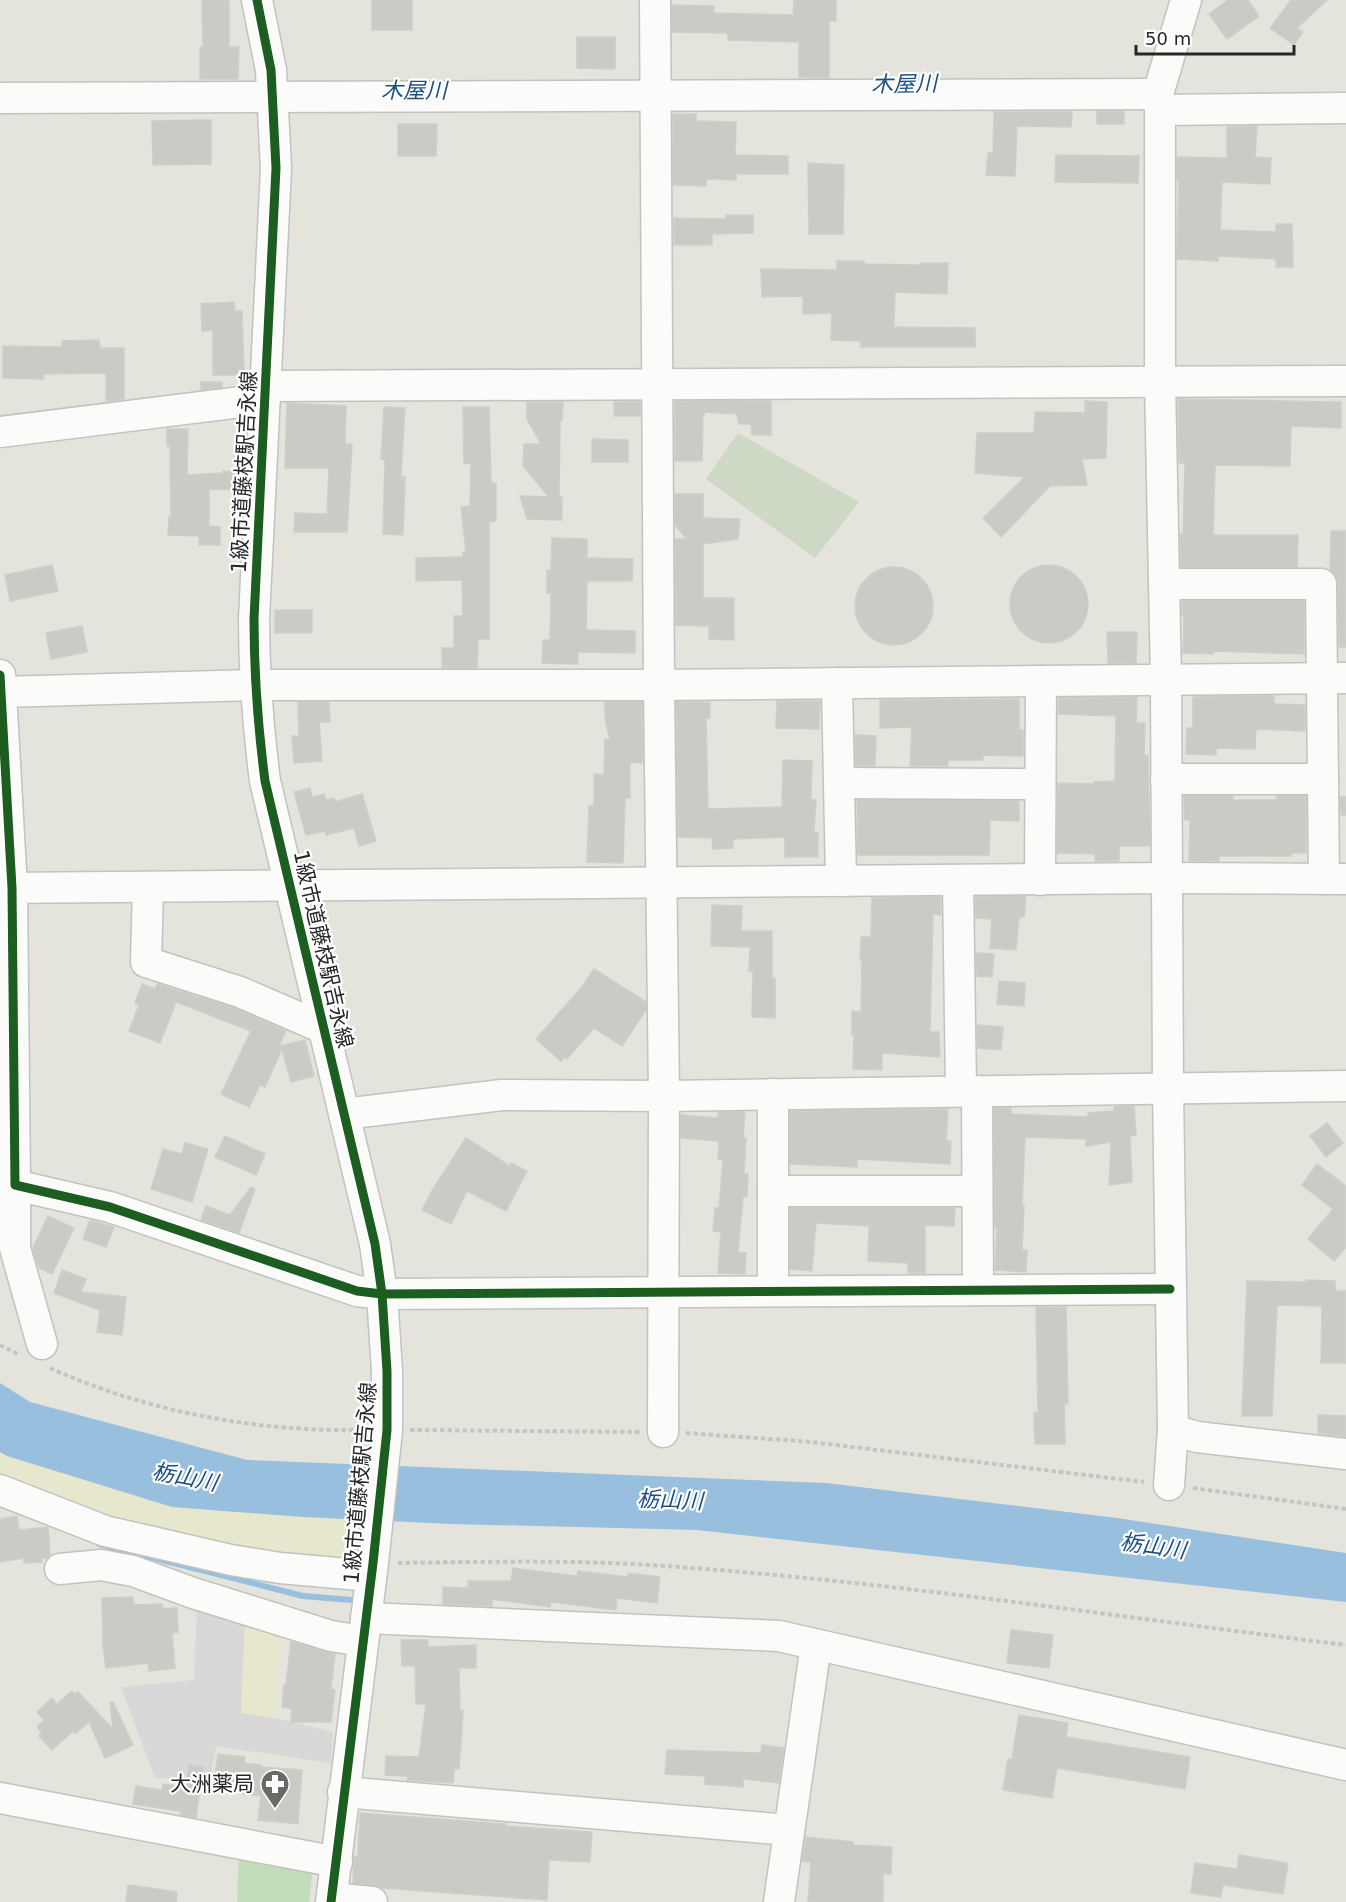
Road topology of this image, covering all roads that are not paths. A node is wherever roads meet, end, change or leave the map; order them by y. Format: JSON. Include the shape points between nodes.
{"nodes":[{"id":1,"x":257,"y":0,"type":"edge"},
{"id":2,"x":655,"y":0,"type":"edge"},
{"id":3,"x":1186,"y":0,"type":"edge"},
{"id":4,"x":272,"y":95,"type":"junction"},
{"id":5,"x":656,"y":97,"type":"junction"},
{"id":6,"x":0,"y":98,"type":"edge"},
{"id":7,"x":1159,"y":102,"type":"junction"},
{"id":8,"x":1346,"y":108,"type":"edge"},
{"id":9,"x":1346,"y":381,"type":"edge"},
{"id":10,"x":1160,"y":382,"type":"junction"},
{"id":11,"x":656,"y":385,"type":"junction"},
{"id":12,"x":266,"y":393,"type":"junction"},
{"id":13,"x":0,"y":432,"type":"edge"},
{"id":14,"x":1164,"y":584,"type":"junction"},
{"id":15,"x":1334,"y":678,"type":"edge"},
{"id":16,"x":1166,"y":680,"type":"junction"},
{"id":17,"x":1041,"y":681,"type":"junction"},
{"id":18,"x":837,"y":683,"type":"junction"},
{"id":19,"x":255,"y":685,"type":"junction"},
{"id":20,"x":658,"y":685,"type":"junction"},
{"id":21,"x":0,"y":686,"type":"edge"},
{"id":22,"x":1166,"y":779,"type":"junction"},
{"id":23,"x":1323,"y":779,"type":"junction"},
{"id":24,"x":839,"y":783,"type":"junction"},
{"id":25,"x":1039,"y":784,"type":"junction"},
{"id":26,"x":1166,"y":878,"type":"junction"},
{"id":27,"x":1040,"y":879,"type":"junction"},
{"id":28,"x":1335,"y":879,"type":"edge"},
{"id":29,"x":958,"y":880,"type":"junction"},
{"id":30,"x":841,"y":881,"type":"junction"},
{"id":31,"x":661,"y":883,"type":"junction"},
{"id":32,"x":290,"y":886,"type":"junction"},
{"id":33,"x":148,"y":887,"type":"junction"},
{"id":34,"x":6,"y":888,"type":"edge"},
{"id":35,"x":323,"y":1028,"type":"junction"},
{"id":36,"x":1346,"y":1086,"type":"edge"},
{"id":37,"x":1168,"y":1087,"type":"junction"},
{"id":38,"x":969,"y":1091,"type":"junction"},
{"id":39,"x":772,"y":1094,"type":"junction"},
{"id":40,"x":664,"y":1096,"type":"junction"},
{"id":41,"x":344,"y":1114,"type":"junction"},
{"id":42,"x":7,"y":1124,"type":"edge"},
{"id":43,"x":15,"y":1185,"type":"junction"},
{"id":44,"x":773,"y":1191,"type":"junction"},
{"id":45,"x":977,"y":1191,"type":"junction"},
{"id":46,"x":1170,"y":1289,"type":"junction"},
{"id":47,"x":978,"y":1290,"type":"junction"},
{"id":48,"x":665,"y":1292,"type":"junction"},
{"id":49,"x":773,"y":1292,"type":"junction"},
{"id":50,"x":382,"y":1294,"type":"junction"},
{"id":51,"x":37,"y":1355,"type":"road end"},
{"id":52,"x":1173,"y":1430,"type":"junction"},
{"id":53,"x":663,"y":1432,"type":"road end"},
{"id":54,"x":1346,"y":1454,"type":"edge"},
{"id":55,"x":1169,"y":1485,"type":"road end"},
{"id":56,"x":0,"y":1490,"type":"edge"},
{"id":57,"x":60,"y":1569,"type":"dead end"},
{"id":58,"x":372,"y":1569,"type":"junction"},
{"id":59,"x":365,"y":1629,"type":"junction"},
{"id":60,"x":816,"y":1645,"type":"junction"},
{"id":61,"x":1346,"y":1765,"type":"edge"},
{"id":62,"x":343,"y":1792,"type":"junction"},
{"id":63,"x":0,"y":1798,"type":"edge"},
{"id":64,"x":789,"y":1830,"type":"junction"},
{"id":65,"x":337,"y":1862,"type":"junction"},
{"id":66,"x":331,"y":1900,"type":"edge"},
{"id":67,"x":372,"y":1902,"type":"edge"},
{"id":68,"x":779,"y":1902,"type":"edge"}],
"edges":[{"from":1,"to":4,"type":"street","name":"1級市道藤枝駅吉永線"},
{"from":2,"to":5,"type":"street"},
{"from":3,"to":7,"type":"street"},
{"from":4,"to":5,"type":"street"},
{"from":4,"to":6,"type":"street"},
{"from":4,"to":12,"type":"street","name":"1級市道藤枝駅吉永線","via":[[276,168]]},
{"from":5,"to":7,"type":"street"},
{"from":5,"to":11,"type":"street"},
{"from":7,"to":8,"type":"street"},
{"from":7,"to":10,"type":"street"},
{"from":9,"to":10,"type":"street"},
{"from":10,"to":11,"type":"street"},
{"from":10,"to":14,"type":"street"},
{"from":11,"to":12,"type":"street"},
{"from":11,"to":20,"type":"street"},
{"from":12,"to":13,"type":"street"},
{"from":12,"to":19,"type":"street","name":"1級市道藤枝駅吉永線","via":[[254,619]]},
{"from":14,"to":15,"type":"street","via":[[1321,584]]},
{"from":14,"to":16,"type":"street"},
{"from":15,"to":16,"type":"street"},
{"from":15,"to":23,"type":"street"},
{"from":16,"to":17,"type":"street"},
{"from":16,"to":22,"type":"street"},
{"from":17,"to":18,"type":"street"},
{"from":17,"to":25,"type":"street"},
{"from":18,"to":20,"type":"street"},
{"from":18,"to":24,"type":"street"},
{"from":19,"to":20,"type":"street"},
{"from":19,"to":21,"type":"street"},
{"from":19,"to":32,"type":"street","name":"1級市道藤枝駅吉永線","via":[[266,781]]},
{"from":20,"to":31,"type":"street"},
{"from":21,"to":34,"type":"street"},
{"from":22,"to":23,"type":"street"},
{"from":22,"to":26,"type":"street"},
{"from":23,"to":28,"type":"street"},
{"from":24,"to":25,"type":"street"},
{"from":24,"to":30,"type":"street"},
{"from":25,"to":27,"type":"street"},
{"from":26,"to":27,"type":"street"},
{"from":26,"to":28,"type":"street"},
{"from":26,"to":37,"type":"street"},
{"from":27,"to":29,"type":"street"},
{"from":29,"to":30,"type":"street"},
{"from":29,"to":38,"type":"street"},
{"from":30,"to":31,"type":"street"},
{"from":31,"to":32,"type":"street"},
{"from":31,"to":40,"type":"street"},
{"from":32,"to":33,"type":"street"},
{"from":32,"to":35,"type":"street","name":"1級市道藤枝駅吉永線"},
{"from":33,"to":34,"type":"street"},
{"from":33,"to":35,"type":"street","via":[[146,962],[240,992]]},
{"from":34,"to":42,"type":"street"},
{"from":35,"to":41,"type":"street","name":"1級市道藤枝駅吉永線"},
{"from":36,"to":37,"type":"street"},
{"from":37,"to":38,"type":"street"},
{"from":37,"to":46,"type":"street"},
{"from":38,"to":39,"type":"street"},
{"from":38,"to":45,"type":"street"},
{"from":39,"to":40,"type":"street"},
{"from":39,"to":44,"type":"street"},
{"from":40,"to":41,"type":"street","via":[[502,1095]]},
{"from":40,"to":48,"type":"street"},
{"from":41,"to":50,"type":"street","name":"1級市道藤枝駅吉永線","via":[[375,1244]]},
{"from":42,"to":43,"type":"street"},
{"from":43,"to":50,"type":"street","via":[[110,1207],[357,1291]]},
{"from":43,"to":51,"type":"street","via":[[15,1248]]},
{"from":44,"to":45,"type":"street"},
{"from":44,"to":49,"type":"street"},
{"from":45,"to":47,"type":"street"},
{"from":46,"to":47,"type":"street"},
{"from":46,"to":52,"type":"street"},
{"from":47,"to":49,"type":"street"},
{"from":48,"to":49,"type":"street"},
{"from":48,"to":50,"type":"street"},
{"from":48,"to":53,"type":"street"},
{"from":50,"to":58,"type":"street","name":"1級市道藤枝駅吉永線","via":[[387,1430]]},
{"from":52,"to":54,"type":"street","via":[[1197,1437]]},
{"from":52,"to":55,"type":"street"},
{"from":56,"to":58,"type":"street","via":[[116,1534],[280,1568]]},
{"from":57,"to":59,"type":"street","via":[[102,1565],[133,1571],[331,1636]]},
{"from":58,"to":59,"type":"street","name":"1級市道藤枝駅吉永線"},
{"from":59,"to":60,"type":"street","via":[[780,1636]]},
{"from":59,"to":62,"type":"street","name":"1級市道藤枝駅吉永線"},
{"from":60,"to":61,"type":"street"},
{"from":60,"to":64,"type":"street"},
{"from":62,"to":64,"type":"street"},
{"from":62,"to":65,"type":"street","name":"1級市道藤枝駅吉永線"},
{"from":63,"to":65,"type":"street"},
{"from":64,"to":68,"type":"street"},
{"from":65,"to":66,"type":"street","name":"1級市道藤枝駅吉永線"},
{"from":66,"to":67,"type":"street"}]}
